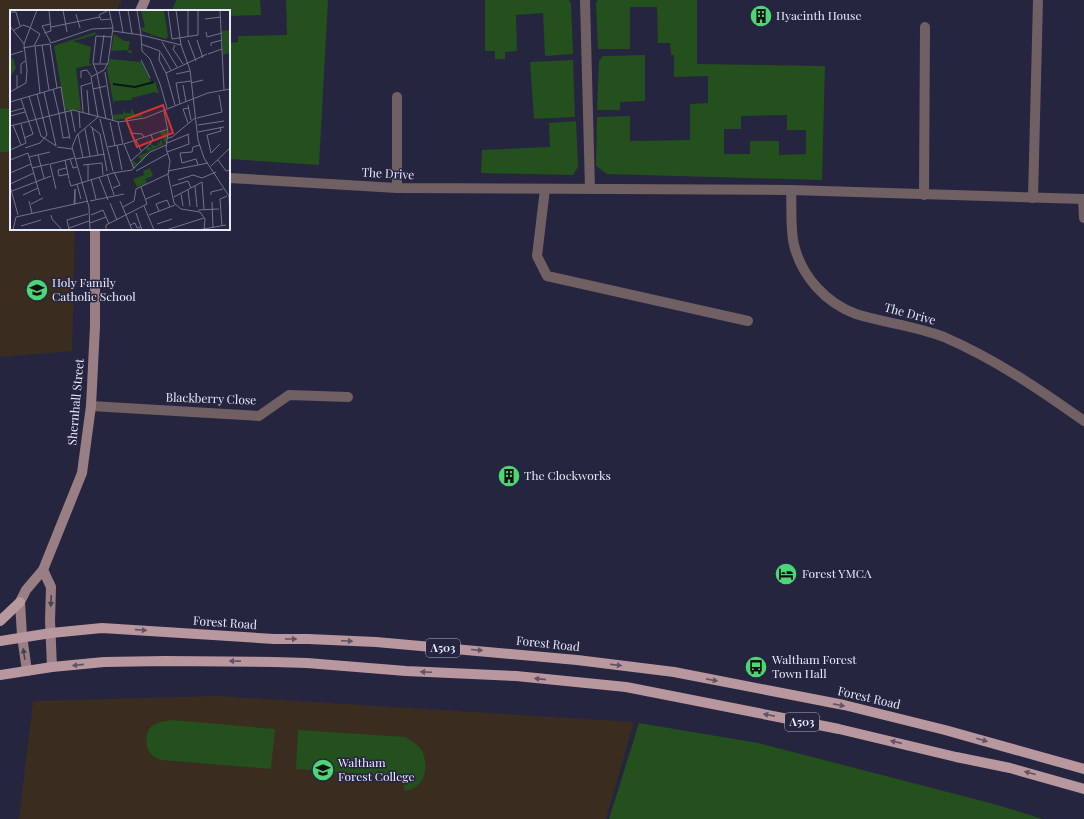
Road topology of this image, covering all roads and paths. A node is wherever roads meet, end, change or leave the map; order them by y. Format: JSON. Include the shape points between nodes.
{"nodes":[{"id":1,"x":145,"y":0,"type":"edge"},
{"id":2,"x":585,"y":0,"type":"edge"},
{"id":3,"x":1038,"y":0,"type":"edge"},
{"id":4,"x":140,"y":10,"type":"edge"},
{"id":5,"x":925,"y":28,"type":"dead end"},
{"id":6,"x":397,"y":97,"type":"dead end"},
{"id":7,"x":230,"y":178,"type":"edge"},
{"id":8,"x":397,"y":188,"type":"junction"},
{"id":9,"x":545,"y":189,"type":"junction"},
{"id":10,"x":590,"y":189,"type":"junction"},
{"id":11,"x":791,"y":190,"type":"junction"},
{"id":12,"x":924,"y":195,"type":"junction"},
{"id":13,"x":1033,"y":198,"type":"junction"},
{"id":14,"x":1083,"y":199,"type":"edge"},
{"id":15,"x":1084,"y":218,"type":"edge"},
{"id":16,"x":95,"y":230,"type":"edge"},
{"id":17,"x":748,"y":321,"type":"dead end"},
{"id":18,"x":348,"y":397,"type":"dead end"},
{"id":19,"x":91,"y":406,"type":"junction"},
{"id":20,"x":1084,"y":422,"type":"edge"},
{"id":21,"x":44,"y":570,"type":"junction"},
{"id":22,"x":20,"y":602,"type":"junction"},
{"id":23,"x":0,"y":621,"type":"edge"},
{"id":24,"x":51,"y":632,"type":"junction"},
{"id":25,"x":22,"y":636,"type":"junction"},
{"id":26,"x":0,"y":641,"type":"edge"},
{"id":27,"x":52,"y":667,"type":"junction"},
{"id":28,"x":27,"y":671,"type":"junction"},
{"id":29,"x":0,"y":674,"type":"edge"},
{"id":30,"x":1084,"y":768,"type":"edge"},
{"id":31,"x":1084,"y":789,"type":"edge"}],
"edges":[{"from":1,"to":4,"type":"street"},
{"from":2,"to":10,"type":"street"},
{"from":3,"to":13,"type":"street"},
{"from":5,"to":12,"type":"street"},
{"from":6,"to":8,"type":"street"},
{"from":7,"to":8,"type":"street","name":"The Drive"},
{"from":8,"to":9,"type":"street","name":"The Drive"},
{"from":9,"to":10,"type":"street","name":"The Drive"},
{"from":9,"to":17,"type":"street","via":[[537,256],[547,276]]},
{"from":10,"to":11,"type":"street","name":"The Drive"},
{"from":11,"to":12,"type":"street","name":"The Drive"},
{"from":11,"to":20,"type":"street","name":"The Drive","via":[[794,245],[811,281],[825,296],[838,306],[857,314],[933,333],[959,344],[1006,368]]},
{"from":12,"to":13,"type":"street","name":"The Drive"},
{"from":13,"to":14,"type":"street","name":"The Drive"},
{"from":14,"to":15,"type":"street","name":"The Drive"},
{"from":16,"to":19,"type":"street","name":"Shernhall Street","via":[[95,326]]},
{"from":18,"to":19,"type":"street","name":"Blackberry Close","via":[[289,395],[259,416]]},
{"from":19,"to":21,"type":"street","name":"Shernhall Street","via":[[82,473]]},
{"from":21,"to":22,"type":"street","name":"Shernhall Street","via":[[26,590]]},
{"from":21,"to":24,"type":"street","one_way":true,"via":[[51,587]]},
{"from":22,"to":23,"type":"main road"},
{"from":22,"to":25,"type":"street"},
{"from":24,"to":25,"type":"main road","name":"Forest Road","number":"A503"},
{"from":24,"to":27,"type":"street"},
{"from":24,"to":30,"type":"main road","name":"Forest Road","number":"A503","one_way":true,"via":[[102,628],[274,639],[376,642],[521,654],[674,672],[844,705]]},
{"from":25,"to":26,"type":"main road","name":"Forest Road","number":"A503"},
{"from":28,"to":25,"type":"street","one_way":true},
{"from":27,"to":28,"type":"main road","number":"A503"},
{"from":31,"to":27,"type":"main road","number":"A503","one_way":true,"via":[[1010,768],[839,729],[626,687],[516,676],[307,663],[165,660]]},
{"from":28,"to":29,"type":"main road","number":"A503"}]}
